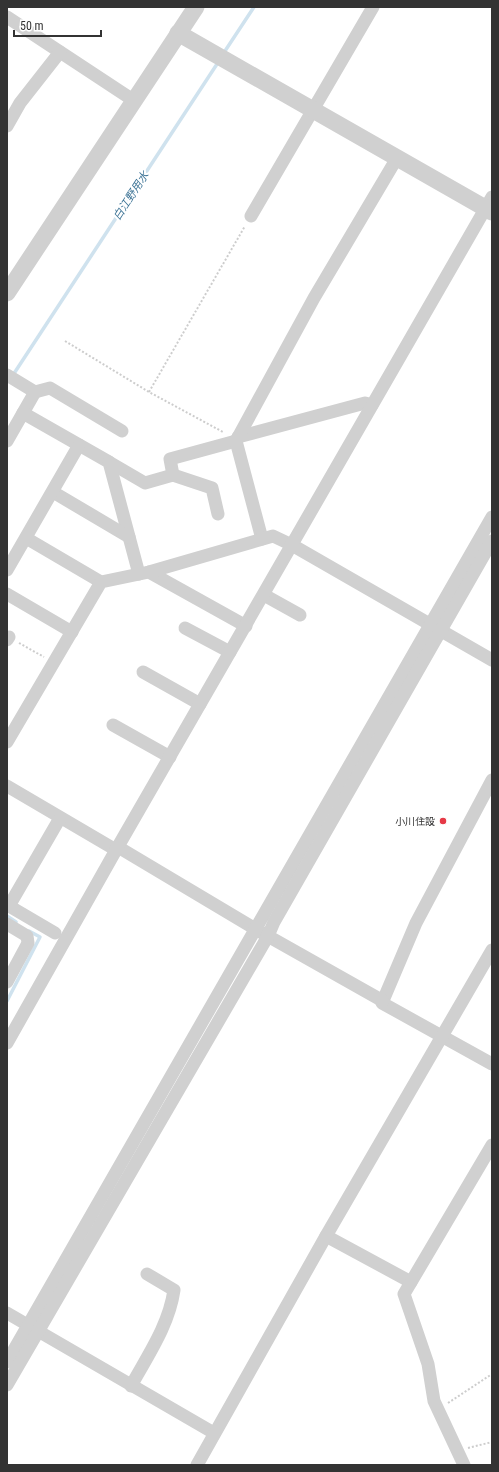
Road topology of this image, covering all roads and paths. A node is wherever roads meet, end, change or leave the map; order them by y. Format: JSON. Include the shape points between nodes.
{"nodes":[{"id":1,"x":196,"y":7,"type":"edge"},
{"id":2,"x":372,"y":7,"type":"edge"},
{"id":3,"x":7,"y":17,"type":"edge"},
{"id":4,"x":178,"y":33,"type":"junction"},
{"id":5,"x":60,"y":52,"type":"junction"},
{"id":6,"x":133,"y":100,"type":"junction"},
{"id":7,"x":312,"y":111,"type":"junction"},
{"id":8,"x":7,"y":126,"type":"edge"},
{"id":9,"x":397,"y":158,"type":"junction"},
{"id":10,"x":490,"y":206,"type":"edge"},
{"id":11,"x":251,"y":216,"type":"joint"},
{"id":12,"x":7,"y":293,"type":"edge"},
{"id":13,"x":65,"y":340,"type":"dead end"},
{"id":14,"x":11,"y":377,"type":"edge"},
{"id":15,"x":35,"y":392,"type":"junction"},
{"id":16,"x":149,"y":392,"type":"junction"},
{"id":17,"x":372,"y":405,"type":"junction"},
{"id":18,"x":23,"y":413,"type":"junction"},
{"id":19,"x":122,"y":431,"type":"dead end"},
{"id":20,"x":237,"y":439,"type":"junction"},
{"id":21,"x":7,"y":441,"type":"edge"},
{"id":22,"x":79,"y":445,"type":"junction"},
{"id":23,"x":109,"y":462,"type":"junction"},
{"id":24,"x":173,"y":475,"type":"junction"},
{"id":25,"x":53,"y":492,"type":"junction"},
{"id":26,"x":218,"y":514,"type":"dead end"},
{"id":27,"x":492,"y":517,"type":"edge"},
{"id":28,"x":129,"y":537,"type":"junction"},
{"id":29,"x":26,"y":538,"type":"junction"},
{"id":30,"x":262,"y":539,"type":"junction"},
{"id":31,"x":492,"y":541,"type":"edge"},
{"id":32,"x":292,"y":545,"type":"junction"},
{"id":33,"x":7,"y":570,"type":"edge"},
{"id":34,"x":144,"y":573,"type":"junction"},
{"id":35,"x":101,"y":582,"type":"junction"},
{"id":36,"x":7,"y":594,"type":"edge"},
{"id":37,"x":264,"y":595,"type":"junction"},
{"id":38,"x":300,"y":615,"type":"dead end"},
{"id":39,"x":246,"y":626,"type":"junction"},
{"id":40,"x":436,"y":627,"type":"junction"},
{"id":41,"x":185,"y":628,"type":"dead end"},
{"id":42,"x":72,"y":632,"type":"junction"},
{"id":43,"x":8,"y":639,"type":"edge"},
{"id":44,"x":230,"y":652,"type":"junction"},
{"id":45,"x":492,"y":660,"type":"edge"},
{"id":46,"x":54,"y":663,"type":"junction"},
{"id":47,"x":143,"y":672,"type":"dead end"},
{"id":48,"x":200,"y":704,"type":"junction"},
{"id":49,"x":113,"y":725,"type":"dead end"},
{"id":50,"x":7,"y":742,"type":"edge"},
{"id":51,"x":170,"y":757,"type":"junction"},
{"id":52,"x":492,"y":780,"type":"edge"},
{"id":53,"x":7,"y":786,"type":"edge"},
{"id":54,"x":60,"y":818,"type":"junction"},
{"id":55,"x":117,"y":849,"type":"junction"},
{"id":56,"x":8,"y":906,"type":"edge"},
{"id":57,"x":7,"y":924,"type":"edge"},
{"id":58,"x":262,"y":932,"type":"junction"},
{"id":59,"x":56,"y":933,"type":"dead end"},
{"id":60,"x":492,"y":950,"type":"edge"},
{"id":61,"x":7,"y":982,"type":"edge"},
{"id":62,"x":383,"y":1001,"type":"junction"},
{"id":63,"x":442,"y":1037,"type":"junction"},
{"id":64,"x":7,"y":1043,"type":"edge"},
{"id":65,"x":492,"y":1064,"type":"edge"},
{"id":66,"x":492,"y":1145,"type":"edge"},
{"id":67,"x":326,"y":1236,"type":"junction"},
{"id":68,"x":147,"y":1274,"type":"dead end"},
{"id":69,"x":411,"y":1282,"type":"junction"},
{"id":70,"x":7,"y":1313,"type":"edge"},
{"id":71,"x":33,"y":1328,"type":"junction"},
{"id":72,"x":7,"y":1362,"type":"edge"},
{"id":73,"x":492,"y":1374,"type":"edge"},
{"id":74,"x":7,"y":1385,"type":"edge"},
{"id":75,"x":131,"y":1386,"type":"junction"},
{"id":76,"x":438,"y":1410,"type":"junction"},
{"id":77,"x":214,"y":1433,"type":"junction"},
{"id":78,"x":492,"y":1442,"type":"edge"},
{"id":79,"x":457,"y":1452,"type":"junction"},
{"id":80,"x":197,"y":1465,"type":"edge"},
{"id":81,"x":464,"y":1465,"type":"edge"}],
"edges":[{"from":1,"to":4,"type":"street"},
{"from":2,"to":7,"type":"street"},
{"from":3,"to":5,"type":"street"},
{"from":4,"to":6,"type":"street"},
{"from":4,"to":7,"type":"street"},
{"from":5,"to":6,"type":"street"},
{"from":5,"to":8,"type":"street","via":[[20,103]]},
{"from":6,"to":12,"type":"street"},
{"from":7,"to":9,"type":"street"},
{"from":7,"to":11,"type":"street"},
{"from":9,"to":10,"type":"street"},
{"from":9,"to":20,"type":"street","via":[[314,298]]},
{"from":10,"to":17,"type":"street"},
{"from":11,"to":16,"type":"path"},
{"from":13,"to":16,"type":"path"},
{"from":14,"to":15,"type":"street"},
{"from":15,"to":18,"type":"street"},
{"from":15,"to":19,"type":"street","via":[[50,388]]},
{"from":16,"to":20,"type":"path"},
{"from":17,"to":20,"type":"street","via":[[365,403]]},
{"from":17,"to":32,"type":"street"},
{"from":18,"to":21,"type":"street"},
{"from":18,"to":22,"type":"street"},
{"from":20,"to":24,"type":"street","via":[[170,459]]},
{"from":20,"to":30,"type":"street"},
{"from":22,"to":23,"type":"street"},
{"from":22,"to":25,"type":"street"},
{"from":23,"to":24,"type":"street","via":[[145,483]]},
{"from":23,"to":28,"type":"street"},
{"from":24,"to":26,"type":"street","via":[[212,488]]},
{"from":25,"to":28,"type":"street"},
{"from":25,"to":29,"type":"street"},
{"from":27,"to":40,"type":"street"},
{"from":28,"to":34,"type":"street"},
{"from":29,"to":33,"type":"street"},
{"from":29,"to":35,"type":"street"},
{"from":30,"to":32,"type":"street","via":[[273,536]]},
{"from":30,"to":34,"type":"street"},
{"from":31,"to":40,"type":"street"},
{"from":32,"to":37,"type":"street"},
{"from":32,"to":40,"type":"street"},
{"from":34,"to":35,"type":"street"},
{"from":34,"to":39,"type":"street"},
{"from":35,"to":42,"type":"street"},
{"from":36,"to":42,"type":"street"},
{"from":37,"to":38,"type":"street"},
{"from":37,"to":39,"type":"street"},
{"from":39,"to":44,"type":"street"},
{"from":40,"to":45,"type":"street"},
{"from":40,"to":58,"type":"street"},
{"from":41,"to":44,"type":"street"},
{"from":42,"to":46,"type":"street"},
{"from":43,"to":46,"type":"path"},
{"from":44,"to":48,"type":"street"},
{"from":46,"to":50,"type":"street"},
{"from":47,"to":48,"type":"street"},
{"from":48,"to":51,"type":"street"},
{"from":49,"to":51,"type":"street"},
{"from":51,"to":55,"type":"street"},
{"from":52,"to":62,"type":"street","via":[[416,922]]},
{"from":53,"to":54,"type":"street"},
{"from":54,"to":55,"type":"street"},
{"from":54,"to":56,"type":"street"},
{"from":55,"to":58,"type":"street"},
{"from":55,"to":64,"type":"street"},
{"from":56,"to":59,"type":"street"},
{"from":57,"to":61,"type":"street","via":[[27,936],[28,943]]},
{"from":58,"to":62,"type":"street"},
{"from":58,"to":71,"type":"street"},
{"from":60,"to":63,"type":"street"},
{"from":62,"to":63,"type":"street","via":[[382,1003]]},
{"from":63,"to":65,"type":"street"},
{"from":63,"to":67,"type":"street"},
{"from":66,"to":69,"type":"street"},
{"from":67,"to":69,"type":"street"},
{"from":67,"to":77,"type":"street"},
{"from":68,"to":75,"type":"street","via":[[174,1290],[163,1327]]},
{"from":69,"to":76,"type":"street","via":[[404,1294],[428,1364]]},
{"from":70,"to":71,"type":"street"},
{"from":71,"to":72,"type":"street"},
{"from":71,"to":74,"type":"street"},
{"from":71,"to":75,"type":"street"},
{"from":73,"to":76,"type":"path"},
{"from":75,"to":77,"type":"street"},
{"from":76,"to":79,"type":"street"},
{"from":77,"to":80,"type":"street"},
{"from":78,"to":79,"type":"path"},
{"from":79,"to":81,"type":"street"}]}
